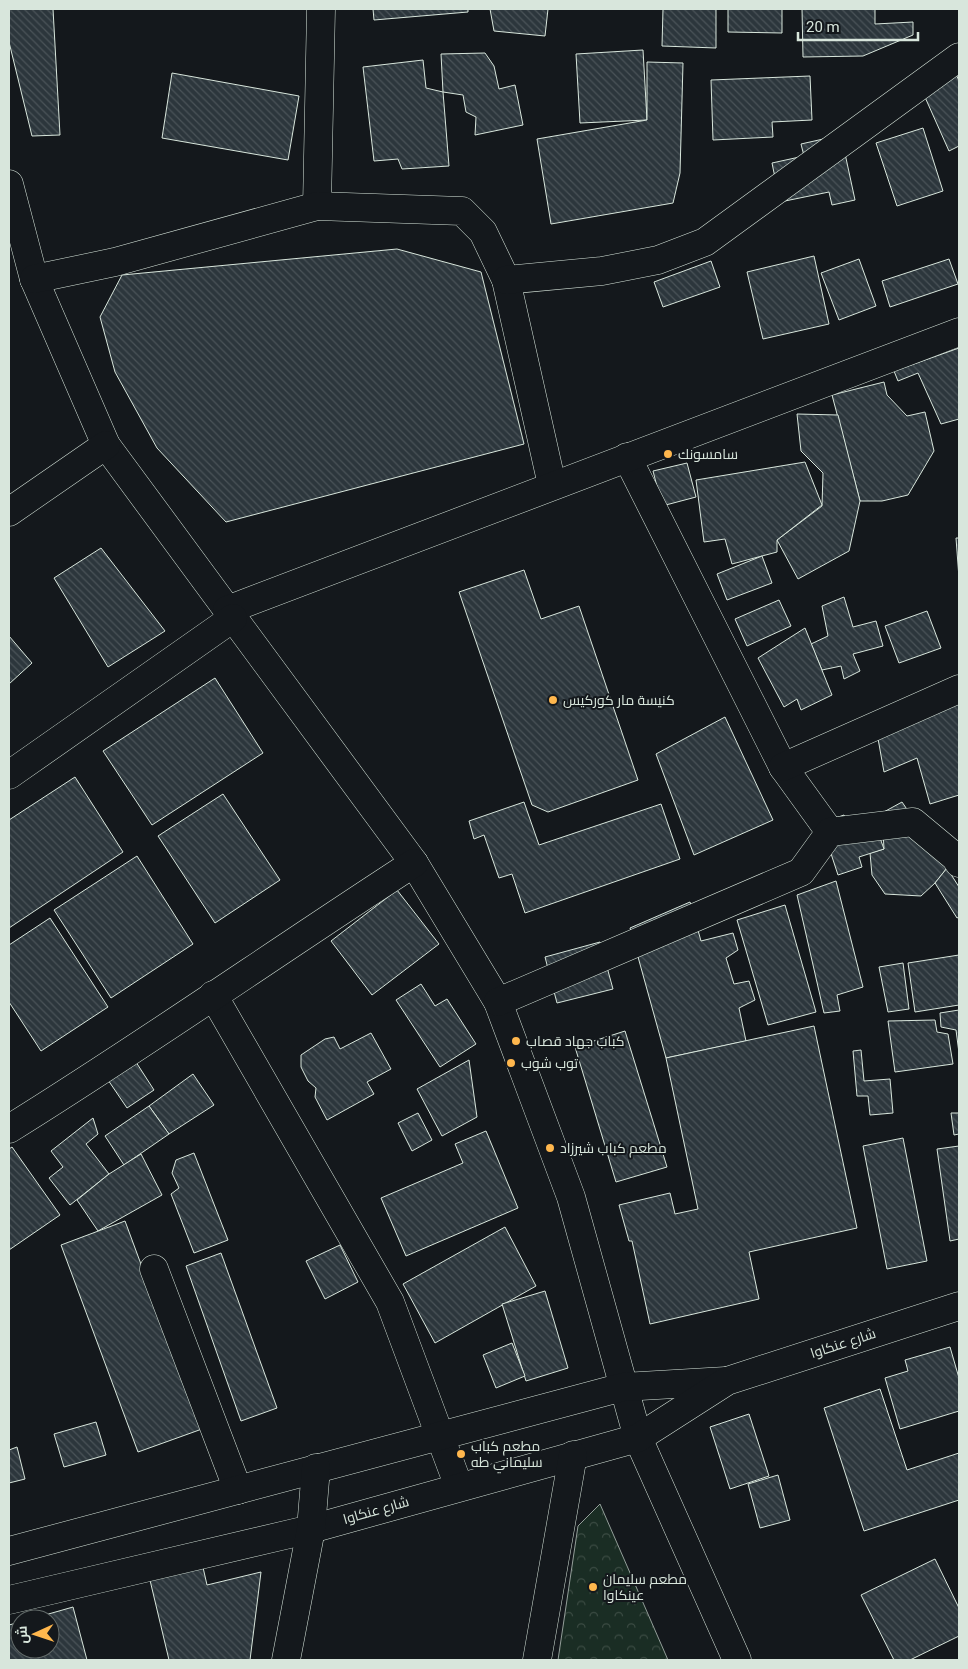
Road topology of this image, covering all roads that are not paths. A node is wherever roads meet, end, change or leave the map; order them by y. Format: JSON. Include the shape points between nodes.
{"nodes":[{"id":1,"x":321,"y":9,"type":"edge"},
{"id":2,"x":959,"y":57,"type":"edge"},
{"id":3,"x":9,"y":184,"type":"edge"},
{"id":4,"x":317,"y":206,"type":"junction"},
{"id":5,"x":34,"y":279,"type":"junction"},
{"id":6,"x":506,"y":280,"type":"junction"},
{"id":7,"x":959,"y":332,"type":"edge"},
{"id":8,"x":106,"y":445,"type":"junction"},
{"id":9,"x":627,"y":456,"type":"junction"},
{"id":10,"x":552,"y":485,"type":"junction"},
{"id":11,"x":9,"y":512,"type":"edge"},
{"id":12,"x":230,"y":614,"type":"junction"},
{"id":13,"x":959,"y":689,"type":"edge"},
{"id":14,"x":783,"y":767,"type":"junction"},
{"id":15,"x":9,"y":775,"type":"edge"},
{"id":16,"x":830,"y":832,"type":"junction"},
{"id":17,"x":414,"y":863,"type":"junction"},
{"id":18,"x":959,"y":863,"type":"edge"},
{"id":19,"x":213,"y":995,"type":"junction"},
{"id":20,"x":498,"y":1002,"type":"junction"},
{"id":21,"x":9,"y":1129,"type":"edge"},
{"id":22,"x":154,"y":1269,"type":"dead end"},
{"id":23,"x":959,"y":1306,"type":"edge"},
{"id":24,"x":727,"y":1381,"type":"junction"},
{"id":25,"x":623,"y":1387,"type":"junction"},
{"id":26,"x":440,"y":1436,"type":"junction"},
{"id":27,"x":638,"y":1438,"type":"junction"},
{"id":28,"x":573,"y":1455,"type":"junction"},
{"id":29,"x":316,"y":1468,"type":"junction"},
{"id":30,"x":459,"y":1487,"type":"junction"},
{"id":31,"x":238,"y":1490,"type":"junction"},
{"id":32,"x":311,"y":1528,"type":"junction"},
{"id":33,"x":9,"y":1551,"type":"edge"},
{"id":34,"x":9,"y":1600,"type":"edge"},
{"id":35,"x":286,"y":1660,"type":"edge"},
{"id":36,"x":536,"y":1660,"type":"edge"},
{"id":37,"x":737,"y":1660,"type":"edge"}],
"edges":[{"from":1,"to":4,"type":"street"},
{"from":2,"to":6,"type":"street","via":[[705,242],[658,260],[602,271]]},
{"from":3,"to":5,"type":"street"},
{"from":4,"to":5,"type":"street","via":[[115,262]]},
{"from":4,"to":6,"type":"street","via":[[462,211],[482,232]]},
{"from":5,"to":8,"type":"street"},
{"from":6,"to":10,"type":"street"},
{"from":7,"to":9,"type":"street"},
{"from":8,"to":11,"type":"street"},
{"from":8,"to":12,"type":"street"},
{"from":9,"to":10,"type":"street"},
{"from":9,"to":14,"type":"street"},
{"from":10,"to":12,"type":"street"},
{"from":12,"to":15,"type":"street"},
{"from":12,"to":17,"type":"street"},
{"from":13,"to":14,"type":"street"},
{"from":14,"to":16,"type":"street"},
{"from":16,"to":18,"type":"street","via":[[913,822]]},
{"from":16,"to":20,"type":"street","via":[[801,872]]},
{"from":17,"to":19,"type":"street"},
{"from":17,"to":20,"type":"street"},
{"from":19,"to":21,"type":"street","via":[[129,1054]]},
{"from":19,"to":26,"type":"street","via":[[390,1302]]},
{"from":20,"to":25,"type":"street","via":[[571,1197]]},
{"from":22,"to":31,"type":"street"},
{"from":23,"to":24,"type":"street","name":"شارع عنكاوا"},
{"from":24,"to":25,"type":"street","name":"شارع عنكاوا"},
{"from":24,"to":27,"type":"street","name":"شارع عنكاوا"},
{"from":25,"to":26,"type":"street","name":"شارع عنكاوا"},
{"from":25,"to":27,"type":"street"},
{"from":26,"to":29,"type":"street","name":"شارع عنكاوا"},
{"from":26,"to":30,"type":"street"},
{"from":27,"to":28,"type":"street","name":"شارع عنكاوا"},
{"from":27,"to":37,"type":"street"},
{"from":28,"to":30,"type":"street","name":"شارع عنكاوا"},
{"from":28,"to":36,"type":"street"},
{"from":29,"to":31,"type":"street","name":"شارع عنكاوا"},
{"from":29,"to":32,"type":"street"},
{"from":30,"to":32,"type":"street","name":"شارع عنكاوا"},
{"from":31,"to":33,"type":"street","name":"شارع عنكاوا"},
{"from":32,"to":34,"type":"street","name":"شارع عنكاوا"},
{"from":32,"to":35,"type":"street"}]}
